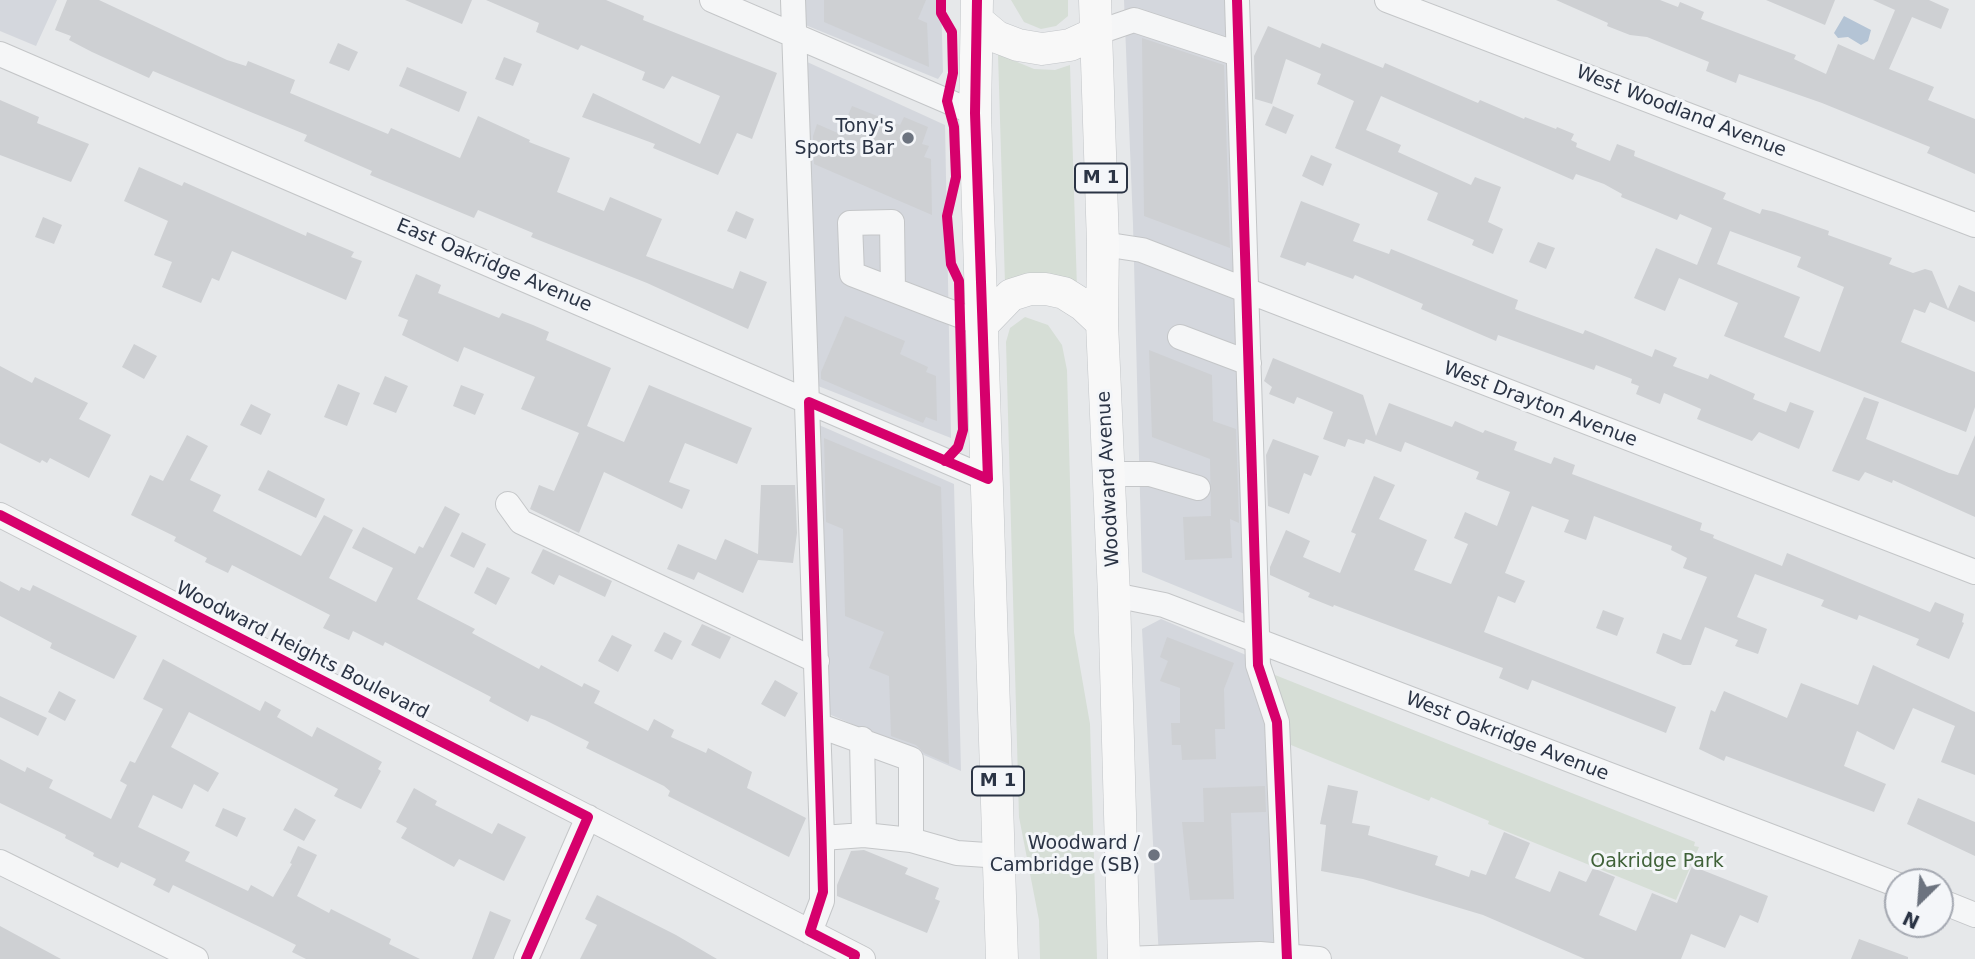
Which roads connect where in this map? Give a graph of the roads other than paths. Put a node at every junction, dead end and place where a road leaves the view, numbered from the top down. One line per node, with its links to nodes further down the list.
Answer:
1 (712, 0): 8 (street)
2 (793, 0): 8 (street)
3 (1095, 0): 7 (main road, Woodward Avenue / M 1)
4 (1237, 0): 10 (street)
5 (1387, 0): 12 (street, West Woodland Avenue)
6 (978, 10): 7 (main road); 11 (main road, M 1)
7 (1096, 33): 10 (street); 13 (main road, Woodward Avenue / M 1)
8 (794, 35): 11 (street); 20 (street)
9 (0, 54): 20 (street, East Oakridge Avenue)
10 (1238, 54): 15 (street)
11 (975, 113): 17 (main road, M 1)
12 (1975, 225)
13 (1103, 244): 15 (street, West Drayton Avenue); 16 (main road, Woodward Avenue / M 1)
14 (893, 290): 17 (street)
15 (1247, 291): 19 (street); 26 (street, West Drayton Avenue)
16 (1102, 323): 17 (main road); 21 (main road, Woodward Avenue / M 1)
17 (983, 324): 22 (main road, M 1)
18 (1180, 337): 19 (street)
19 (1249, 363): 28 (street)
20 (809, 402): 22 (street, East Oakridge Avenue); 29 (street)
21 (1108, 474): 23 (street); 27 (main road, Woodward Avenue / M 1)
22 (988, 480): 36 (main road, M 1)
23 (1199, 488)
24 (508, 504): 29 (street)
25 (0, 515): 32 (street, Woodward Heights Boulevard)
26 (1975, 572)
27 (1114, 594): 28 (street, West Oakridge Avenue); 48 (main road, Woodward Avenue / M 1)
28 (1257, 641): 38 (street, West Oakridge Avenue); 43 (street)
29 (817, 661): 30 (street)
30 (820, 726): 31 (street); 34 (street)
31 (862, 739): 33 (street); 35 (street)
32 (588, 817): 41 (street, Woodward Heights Boulevard); 46 (street)
33 (864, 835): 34 (street); 35 (street)
34 (822, 838): 41 (street)
35 (911, 840): 36 (street)
36 (1001, 856): 47 (main road, M 1)
37 (0, 862): 45 (street)
38 (1884, 880)
39 (1954, 907): 40 (street)
40 (1975, 915)
41 (810, 932): 44 (street, Woodward Heights Boulevard)
42 (1200, 957): 43 (street); 48 (street)
43 (1287, 957): 49 (street)
44 (858, 958)
45 (196, 959)
46 (526, 959)
47 (1002, 959)
48 (1124, 959)
49 (1319, 959)

